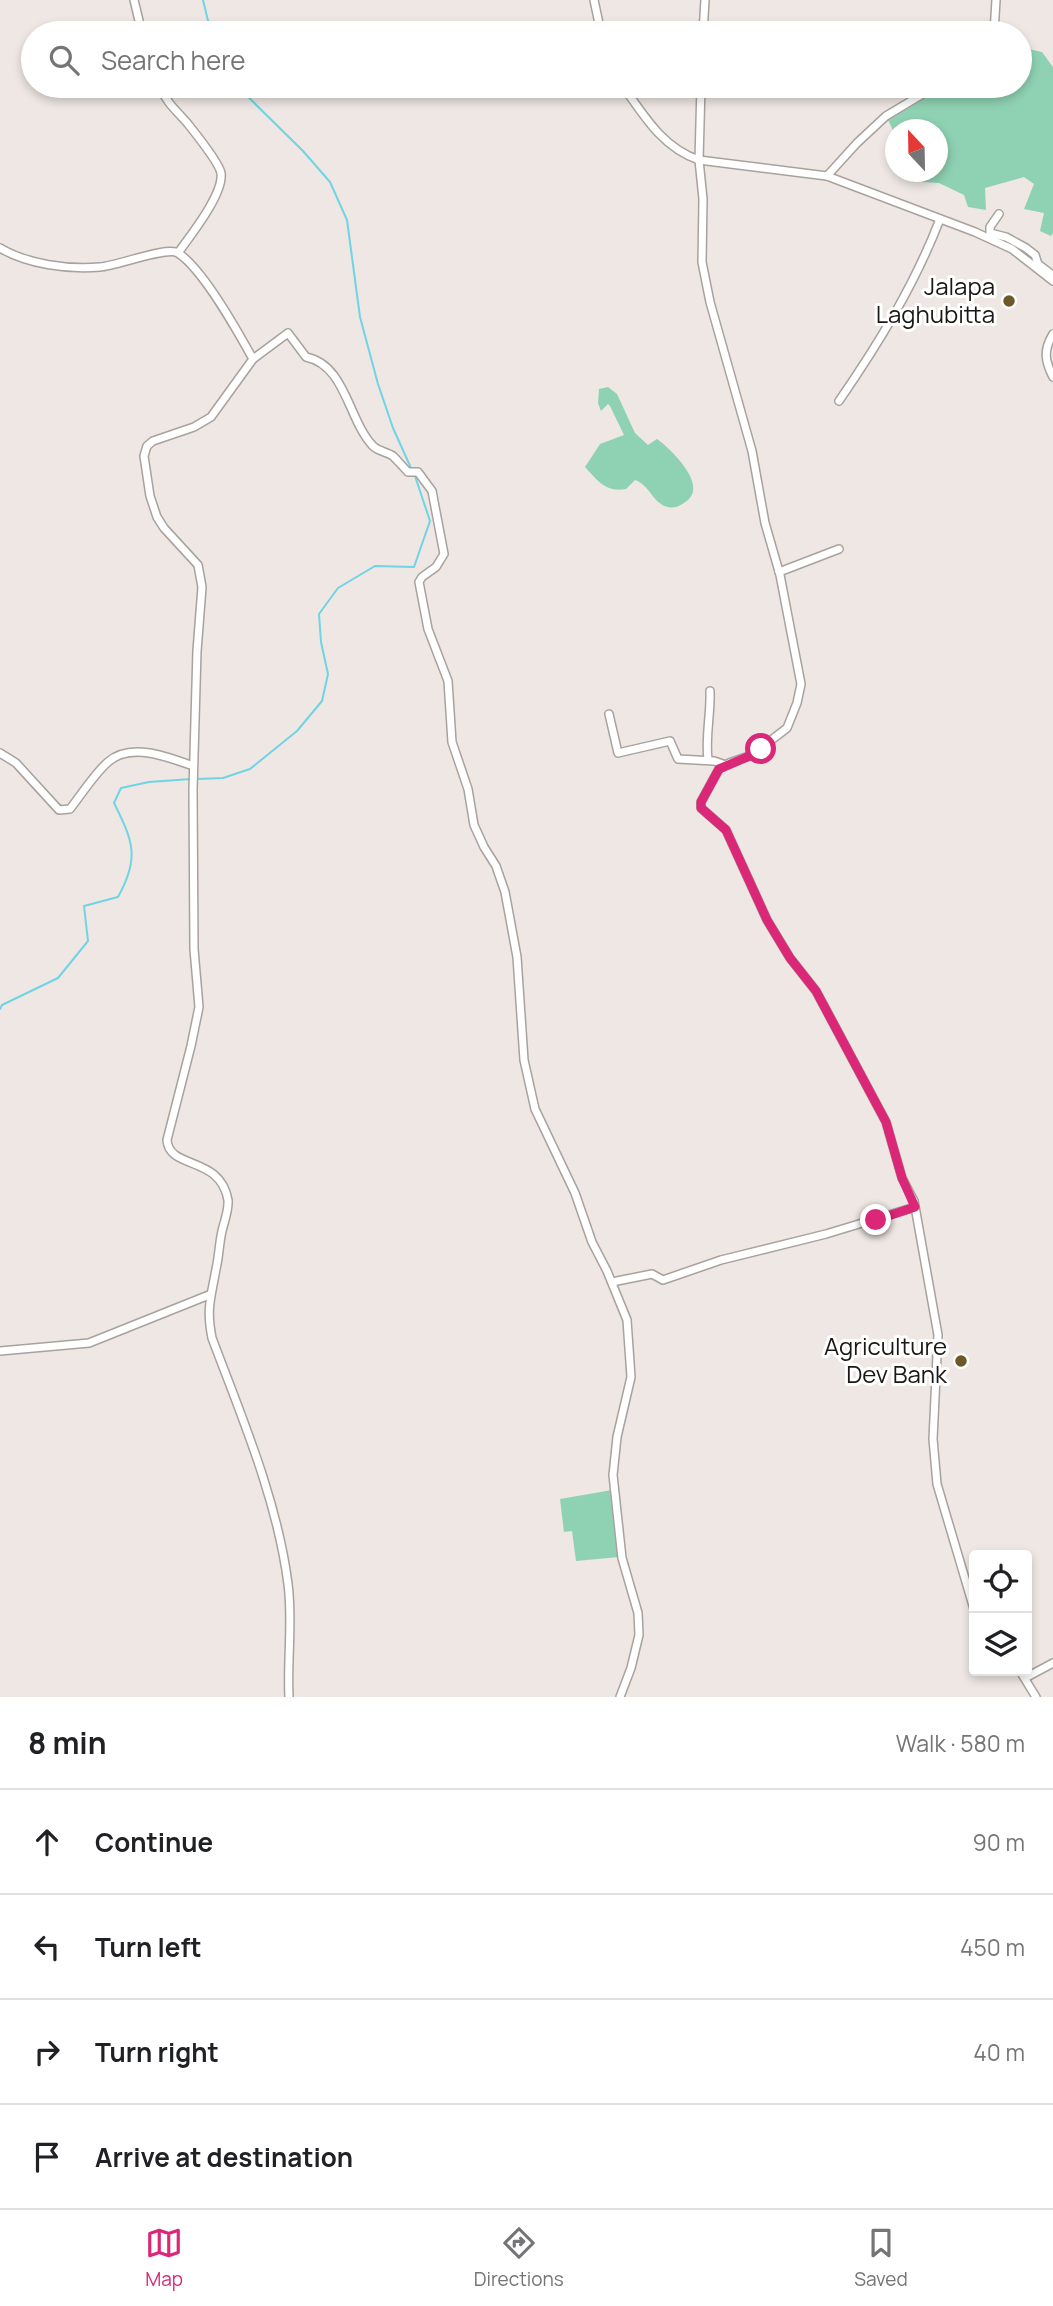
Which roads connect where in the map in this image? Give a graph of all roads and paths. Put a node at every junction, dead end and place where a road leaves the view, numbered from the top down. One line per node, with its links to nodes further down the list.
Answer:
1 (134, 0): 5 (street)
2 (594, 0): 6 (street)
3 (705, 0): 7 (street)
4 (996, 0): 8 (street)
5 (139, 21)
6 (598, 21)
7 (704, 21)
8 (995, 21)
9 (165, 98): 18 (street)
10 (631, 98): 13 (street)
11 (701, 98): 13 (street)
12 (916, 98): 14 (street)
13 (699, 160): 14 (street); 25 (street)
14 (827, 176): 16 (street)
15 (999, 214): 19 (street)
16 (940, 219): 19 (street); 23 (street)
17 (0, 248): 18 (street)
18 (178, 253): 21 (street)
19 (1053, 279)
20 (1053, 334): 22 (street)
21 (253, 359): 31 (street); 33 (street)
22 (1053, 377)
23 (839, 401)
24 (839, 549): 25 (street)
25 (779, 572): 30 (street)
26 (710, 691): 29 (street)
27 (609, 714): 29 (street)
28 (0, 752): 31 (street)
29 (708, 761): 30 (street)
30 (726, 765): 32 (street)
31 (193, 766): 34 (street)
32 (915, 1207): 33 (street); 36 (street)
33 (612, 1282): 40 (street)
34 (209, 1296): 35 (street); 39 (street)
35 (0, 1351)
36 (969, 1592)
37 (1053, 1663): 38 (street)
38 (1025, 1678): 41 (street)
39 (289, 1697)
40 (620, 1697)
41 (1036, 1697)

